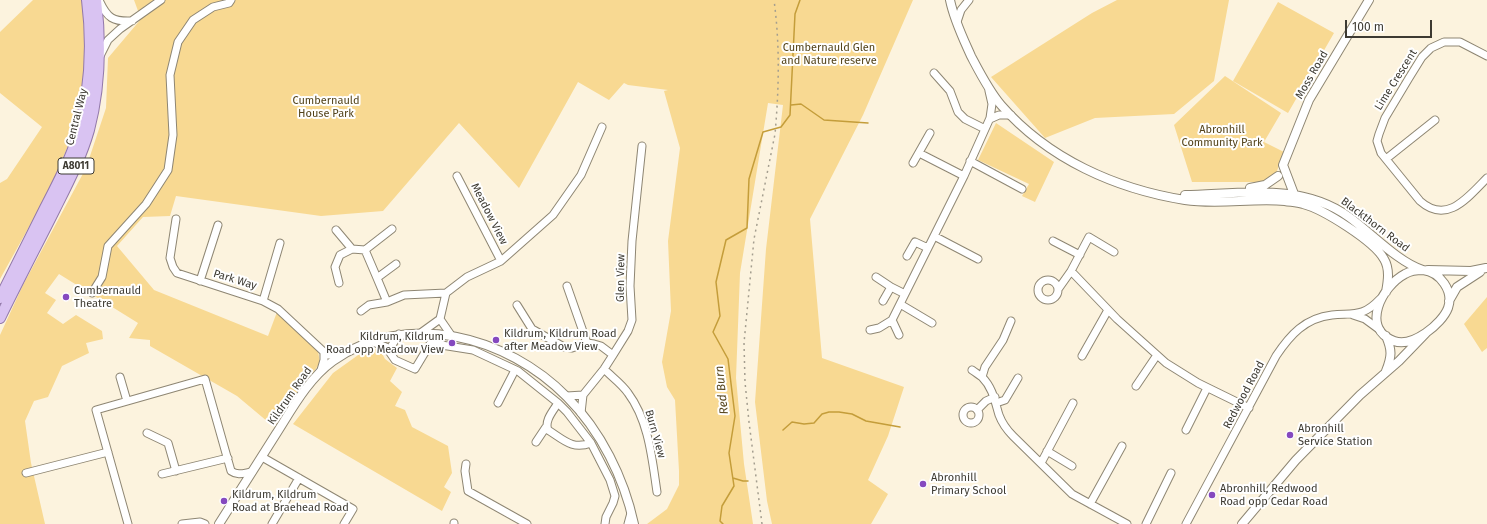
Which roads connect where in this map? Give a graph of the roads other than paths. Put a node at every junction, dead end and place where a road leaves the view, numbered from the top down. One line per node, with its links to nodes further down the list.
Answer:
1 (87, 0): 70 (main road, Central Way / A8011)
2 (96, 0): 12 (main road, Central Way / A8011)
3 (100, 0): 9 (street)
4 (160, 0): 9 (street)
5 (231, 0): 66 (street)
6 (950, 0): 10 (street, Blackthorn Road)
7 (969, 0): 10 (street)
8 (1368, 0): 26 (street, Moss Road)
9 (132, 21): 12 (street)
10 (957, 22): 14 (street, Blackthorn Road)
11 (1487, 56): 23 (street, Lime Crescent)
12 (100, 58): 80 (main road, Central Way / A8011)
13 (934, 73): 19 (street)
14 (988, 85): 15 (street, Blackthorn Road); 16 (street)
15 (1011, 115): 16 (street); 36 (street, Blackthorn Road)
16 (990, 119): 19 (street)
17 (1435, 120): 23 (street)
18 (602, 127): 54 (street, Meadow View)
19 (985, 129): 24 (street)
20 (930, 132): 22 (street)
21 (642, 146): 97 (street, Glen View)
22 (919, 153): 25 (street); 28 (street)
23 (1386, 159): 30 (street, Lime Crescent)
24 (970, 161): 28 (street); 32 (street)
25 (913, 163)
26 (1283, 165): 29 (street, Moss Road); 31 (street)
27 (457, 176): 54 (street, Meadow View)
28 (964, 176): 44 (street)
29 (1278, 176): 33 (street); 34 (street, Moss Road)
30 (1487, 178)
31 (1290, 182): 35 (street); 37 (street)
32 (1022, 189)
33 (1227, 192): 34 (street, Blackthorn Road); 36 (street, Blackthorn Road)
34 (1264, 192): 35 (street, Blackthorn Road); 38 (street, Moss Road)
35 (1294, 194): 37 (street, Blackthorn Road); 39 (street)
36 (1170, 196): 38 (street, Blackthorn Road)
37 (1316, 199): 57 (street, Blackthorn Road)
38 (1252, 200): 39 (street, Blackthorn Road)
39 (1302, 203): 69 (street, Blackthorn Road)
40 (176, 219): 61 (street, Park Way)
41 (218, 225): 61 (street, Park Way)
42 (392, 229): 49 (street)
43 (336, 230): 48 (street)
44 (934, 236): 47 (street); 53 (street)
45 (1053, 241): 51 (street)
46 (280, 243): 71 (street, Park Way)
47 (928, 248): 52 (street); 68 (street)
48 (352, 249): 49 (street); 62 (street)
49 (364, 250): 60 (street)
50 (1114, 252): 51 (street)
51 (1080, 255): 58 (street)
52 (907, 256)
53 (978, 259)
54 (501, 261): 67 (street, Meadow View)
55 (396, 264): 60 (street)
56 (1486, 268): 57 (street); 74 (street)
57 (1423, 270): 69 (street); 74 (street)
58 (1071, 272): 65 (street); 77 (street)
59 (876, 277): 64 (street)
60 (377, 278): 73 (street)
61 (200, 281): 71 (street, Park Way)
62 (339, 283)
63 (567, 286): 93 (street)
64 (891, 287): 68 (street); 72 (street)
65 (1059, 288)
66 (92, 293)
67 (446, 293): 73 (street); 81 (street)
68 (905, 294): 75 (street)
69 (1384, 295): 79 (street, Redwood Road); 87 (street)
70 (0, 298)
71 (263, 301): 95 (street, Park Way)
72 (883, 301)
73 (387, 302): 78 (street)
74 (1449, 302): 88 (street)
75 (900, 304): 82 (street); 84 (street)
76 (517, 305): 93 (street)
77 (1108, 310): 98 (street); 99 (street)
78 (361, 311)
79 (1351, 314): 87 (street, Redwood Road); 117 (street, Redwood Road)
80 (0, 318)
81 (440, 319): 86 (street); 90 (street)
82 (892, 320): 85 (street); 91 (street)
83 (1011, 321): 106 (street)
84 (932, 323)
85 (870, 330)
86 (422, 332): 89 (street, Kildrum Road); 90 (street, Kildrum Road)
87 (1383, 333): 88 (street); 104 (street)
88 (1426, 333): 104 (street)
89 (400, 334): 92 (street, Kildrum Road); 94 (street)
90 (451, 335): 111 (street, Kildrum Road)
91 (899, 335)
92 (370, 341): 94 (street); 96 (street, Kildrum Road)
93 (587, 343): 97 (street)
94 (389, 350): 102 (street)
95 (324, 352): 96 (street); 101 (street)
96 (342, 355): 101 (street, Kildrum Road)
97 (613, 355): 100 (street, Glen View)
98 (1157, 355): 108 (street); 109 (street)
99 (1082, 356)
100 (604, 369): 110 (street, Glen View); 139 (street, Burn View)
101 (321, 370): 128 (street, Kildrum Road)
102 (514, 370): 114 (street); 115 (street)
103 (972, 370): 106 (street)
104 (1386, 371): 155 (street)
105 (120, 377): 113 (street)
106 (982, 377): 112 (street)
107 (1018, 378): 112 (street)
108 (1136, 386)
109 (1207, 388): 117 (street); 121 (street)
110 (583, 395): 111 (street); 119 (street)
111 (567, 396): 119 (street, Kildrum Road)
112 (996, 400): 118 (street); 130 (street)
113 (127, 401): 127 (street); 129 (street)
114 (498, 403)
115 (558, 403): 120 (street); 124 (street)
116 (1073, 403): 126 (street)
117 (1249, 408): 154 (street, Redwood Road)
118 (977, 410)
119 (581, 413): 141 (street, Kildrum Road)
120 (546, 427): 123 (street); 124 (street)
121 (1186, 430)
122 (147, 433): 133 (street)
123 (536, 442)
124 (591, 443): 149 (street)
125 (1122, 446): 140 (street)
126 (1047, 451): 130 (street); 132 (street)
127 (108, 452): 136 (street); 142 (street)
128 (262, 457): 134 (street, Kildrum Road); 138 (street)
129 (228, 458): 133 (street); 134 (street)
130 (1041, 463): 140 (street)
131 (466, 464): 148 (street)
132 (1072, 466)
133 (176, 471): 137 (street)
134 (252, 472): 145 (street, Kildrum Road)
135 (1171, 473): 153 (street)
136 (26, 474)
137 (162, 474)
138 (299, 478): 146 (street); 147 (street)
139 (657, 492)
140 (1090, 504): 152 (street)
141 (631, 513): 150 (street); 151 (street, Kildrum Road)
142 (128, 524)
143 (182, 524): 144 (street)
144 (205, 524)
145 (219, 524)
146 (272, 524)
147 (344, 524)
148 (528, 524)
149 (605, 524)
150 (628, 524)
151 (634, 524)
152 (1127, 524)
153 (1146, 524)
154 (1186, 524)
155 (1242, 524)

